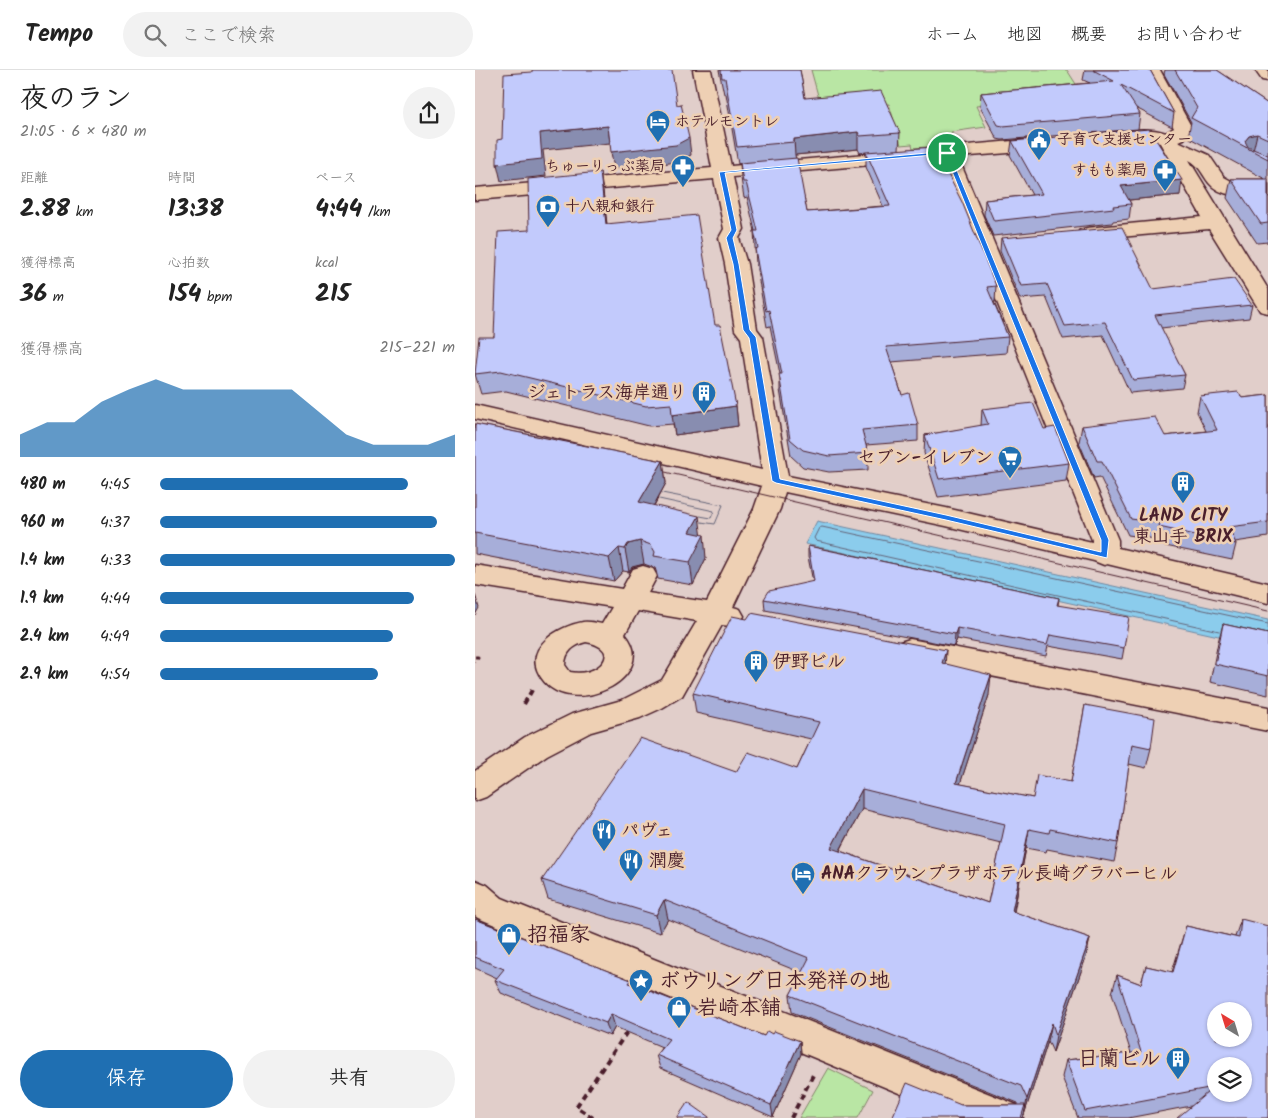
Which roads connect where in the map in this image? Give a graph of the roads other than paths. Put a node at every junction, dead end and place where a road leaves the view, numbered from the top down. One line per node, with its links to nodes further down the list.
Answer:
1 (702, 70): 9 (street)
2 (1264, 70): 4 (street)
3 (1153, 73): 7 (street)
4 (1268, 76)
5 (1097, 139): 7 (street)
6 (1068, 142): 8 (street)
7 (1170, 142): 10 (street); 12 (street)
8 (947, 153): 9 (street); 17 (street)
9 (722, 172): 11 (street); 16 (street)
10 (1268, 190)
11 (475, 194)
12 (1215, 222): 13 (street); 14 (street)
13 (1065, 236)
14 (1268, 306)
15 (475, 412): 16 (street)
16 (776, 481): 17 (street); 21 (street)
17 (1104, 556): 20 (street)
18 (475, 575): 21 (street)
19 (643, 576): 23 (street)
20 (1268, 593)
21 (714, 613): 22 (street); 26 (street)
22 (753, 620)
23 (609, 636)
24 (889, 646): 25 (street)
25 (1268, 719)
26 (475, 788)
27 (475, 895): 28 (street)
28 (1004, 1118)

